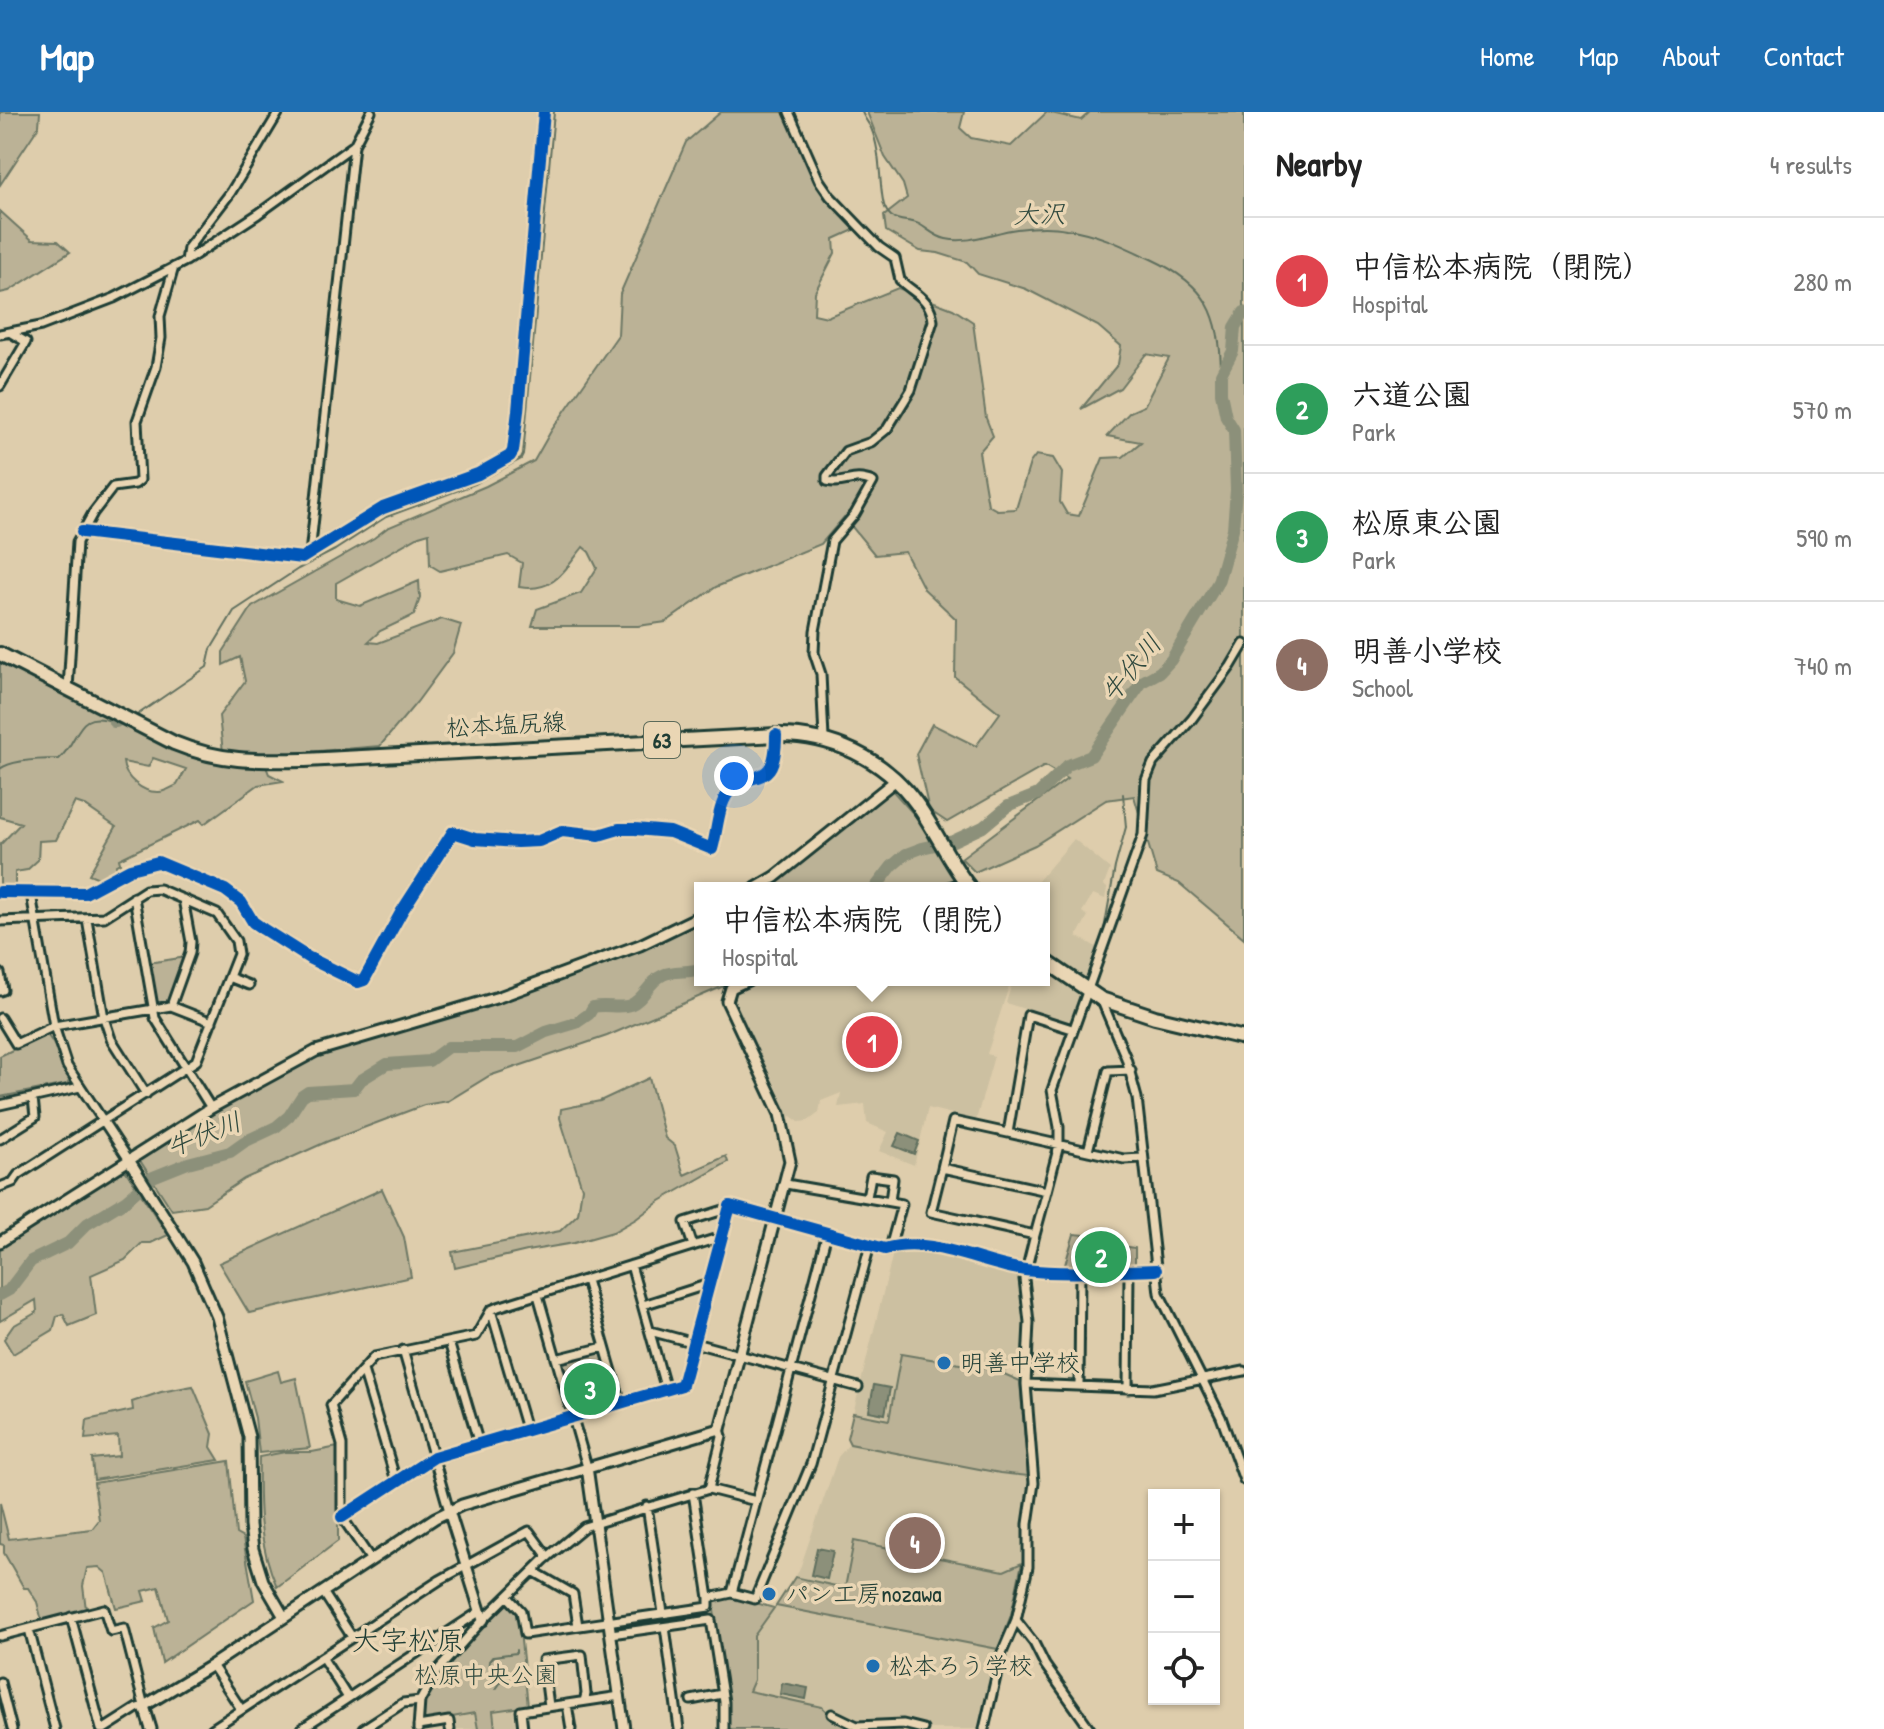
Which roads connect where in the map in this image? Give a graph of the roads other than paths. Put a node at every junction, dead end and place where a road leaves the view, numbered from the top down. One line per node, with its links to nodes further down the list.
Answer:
1 (279, 112): 6 (street)
2 (371, 112): 5 (street)
3 (544, 112): 12 (street)
4 (789, 112): 19 (street)
5 (354, 145): 6 (street); 12 (street)
6 (186, 261): 7 (street)
7 (174, 267): 8 (street); 11 (street)
8 (11, 333): 9 (street); 10 (street)
9 (0, 334)
10 (0, 386)
11 (82, 532): 12 (street); 17 (street)
12 (310, 554)
13 (1244, 644): 16 (street)
14 (0, 654): 17 (main road, 松本塩尻線 / 63)
15 (1244, 657): 16 (street)
16 (1231, 666): 36 (street)
17 (68, 689): 18 (main road, 松本塩尻線 / 63)
18 (776, 735): 19 (main road, 松本塩尻線 / 63); 24 (street)
19 (824, 739): 20 (main road, 松本塩尻線 / 63)
20 (898, 782): 21 (street); 22 (main road, 松本塩尻線 / 63)
21 (766, 882)
22 (966, 882)
23 (0, 892): 24 (street)
24 (31, 894): 29 (street)
25 (134, 897): 26 (street); 27 (street); 40 (street)
26 (183, 899): 33 (street); 39 (street)
27 (87, 919): 29 (street); 42 (street)
28 (694, 919): 53 (street)
29 (35, 920): 30 (street); 44 (street)
30 (0, 921)
31 (1050, 964): 36 (main road)
32 (0, 973): 37 (street)
33 (229, 977): 34 (street); 43 (street)
34 (249, 985)
35 (735, 986): 62 (street)
36 (1086, 989): 38 (main road); 45 (street)
37 (0, 991)
38 (1101, 999): 46 (main road); 48 (street)
39 (171, 1006): 40 (street); 43 (street)
40 (153, 1009): 42 (street); 47 (street)
41 (0, 1018): 44 (street)
42 (104, 1018): 44 (street); 50 (street)
43 (212, 1022): 47 (street)
44 (54, 1026): 49 (street)
45 (1072, 1029): 55 (street); 57 (street)
46 (1244, 1038)
47 (188, 1069): 50 (street); 53 (street)
48 (1131, 1070): 58 (street); 59 (street)
49 (80, 1087): 51 (street); 54 (street)
50 (146, 1094): 54 (street)
51 (33, 1098): 52 (street); 56 (street)
52 (0, 1105)
53 (211, 1108): 60 (street)
54 (104, 1121): 60 (street); 63 (street)
55 (1008, 1133): 57 (street); 61 (street)
56 (0, 1139)
57 (1059, 1145): 58 (street); 64 (street)
58 (1088, 1151): 59 (street)
59 (1142, 1158): 78 (street)
60 (130, 1161): 72 (street); 130 (street)
61 (942, 1168): 64 (street); 70 (street)
62 (786, 1184): 65 (street); 68 (street)
63 (0, 1187)
64 (1047, 1191): 70 (street)
65 (867, 1197): 66 (street); 66 (street)
66 (890, 1201): 75 (street)
67 (730, 1208): 68 (street); 71 (street); 74 (street)
68 (776, 1219): 69 (street); 91 (street)
69 (827, 1233): 73 (street); 93 (street)
70 (1035, 1235): 77 (street)
71 (721, 1237): 74 (street); 82 (street)
72 (0, 1242)
73 (870, 1245): 75 (street); 97 (street)
74 (693, 1246): 76 (street)
75 (890, 1248): 77 (street)
76 (631, 1265): 81 (street); 84 (street)
77 (1025, 1270): 79 (street); 98 (street)
78 (1156, 1270): 80 (street); 96 (street)
79 (1080, 1271): 80 (street); 99 (street)
80 (1129, 1271): 101 (street)
81 (586, 1280): 83 (street); 89 (street)
82 (709, 1284): 84 (street); 88 (street)
83 (538, 1295): 85 (street); 92 (street)
84 (643, 1305): 86 (street)
85 (491, 1310): 87 (street); 105 (street)
86 (650, 1331): 88 (street); 102 (street)
87 (449, 1342): 90 (street); 107 (street)
88 (693, 1343): 91 (street); 102 (street)
89 (604, 1347): 92 (street); 103 (street)
90 (403, 1350): 94 (street); 108 (street)
91 (740, 1356): 93 (street); 106 (street)
92 (556, 1359): 104 (street)
93 (790, 1368): 97 (street); 114 (street)
94 (363, 1370): 111 (street); 117 (street)
95 (1244, 1371): 96 (street)
96 (1202, 1379): 101 (street); 110 (street)
97 (833, 1380): 100 (street); 124 (street)
98 (1026, 1384): 99 (street); 131 (street)
99 (1079, 1385): 101 (street)
100 (858, 1387)
101 (1128, 1389)
102 (666, 1390): 103 (street)
103 (621, 1403): 104 (street)
104 (572, 1417): 105 (street); 109 (street)
105 (526, 1429): 107 (street)
106 (720, 1429): 109 (street); 112 (street)
107 (479, 1444): 108 (street)
108 (434, 1457): 111 (street); 116 (street)
109 (587, 1467): 116 (street); 118 (street)
110 (1244, 1480)
111 (396, 1481): 117 (street)
112 (709, 1489): 113 (street); 114 (street)
113 (693, 1493): 115 (street); 126 (street)
114 (756, 1501): 124 (street)
115 (647, 1506): 118 (street); 127 (street)
116 (449, 1511): 120 (street); 121 (street)
117 (342, 1517): 120 (street)
118 (595, 1522): 119 (street); 132 (street)
119 (548, 1557): 121 (street); 122 (street)
120 (371, 1560): 123 (street)
121 (465, 1565): 128 (street); 138 (street)
122 (533, 1571): 125 (street); 133 (street)
123 (323, 1592): 130 (street); 138 (street)
124 (732, 1593): 126 (street)
125 (508, 1597): 128 (street); 133 (street)
126 (709, 1598): 127 (street)
127 (663, 1613): 132 (street)
128 (481, 1616): 144 (street); 146 (street)
129 (71, 1617): 135 (street); 149 (street); 156 (street)
130 (284, 1617): 140 (street)
131 (1016, 1620): 168 (street); 169 (street)
132 (609, 1622): 133 (street); 136 (street)
133 (578, 1626)
134 (665, 1627): 136 (street); 142 (street); 165 (street)
135 (29, 1629): 137 (street); 155 (street)
136 (611, 1634): 143 (street)
137 (0, 1636)
138 (352, 1637): 139 (street)
139 (322, 1657): 144 (street); 151 (street)
140 (212, 1665): 149 (street); 151 (street)
141 (0, 1682): 154 (street)
142 (722, 1694): 145 (street); 166 (street)
143 (620, 1696): 147 (street); 164 (street)
144 (348, 1698): 159 (street)
145 (691, 1700)
146 (420, 1701): 153 (street); 160 (street)
147 (584, 1701): 148 (street); 150 (street)
148 (567, 1704): 150 (street); 163 (street)
149 (144, 1706): 156 (street); 157 (street)
150 (549, 1706): 162 (street)
151 (241, 1709): 158 (street)
152 (832, 1714): 167 (street)
153 (418, 1728): 161 (street)
154 (11, 1729)
155 (55, 1729)
156 (102, 1729)
157 (151, 1729)
158 (212, 1729)
159 (301, 1729)
160 (363, 1729)
161 (450, 1729)
162 (523, 1729)
163 (571, 1729)
164 (624, 1729)
165 (679, 1729)
166 (724, 1729)
167 (923, 1729)
168 (984, 1729)
169 (1090, 1729)

